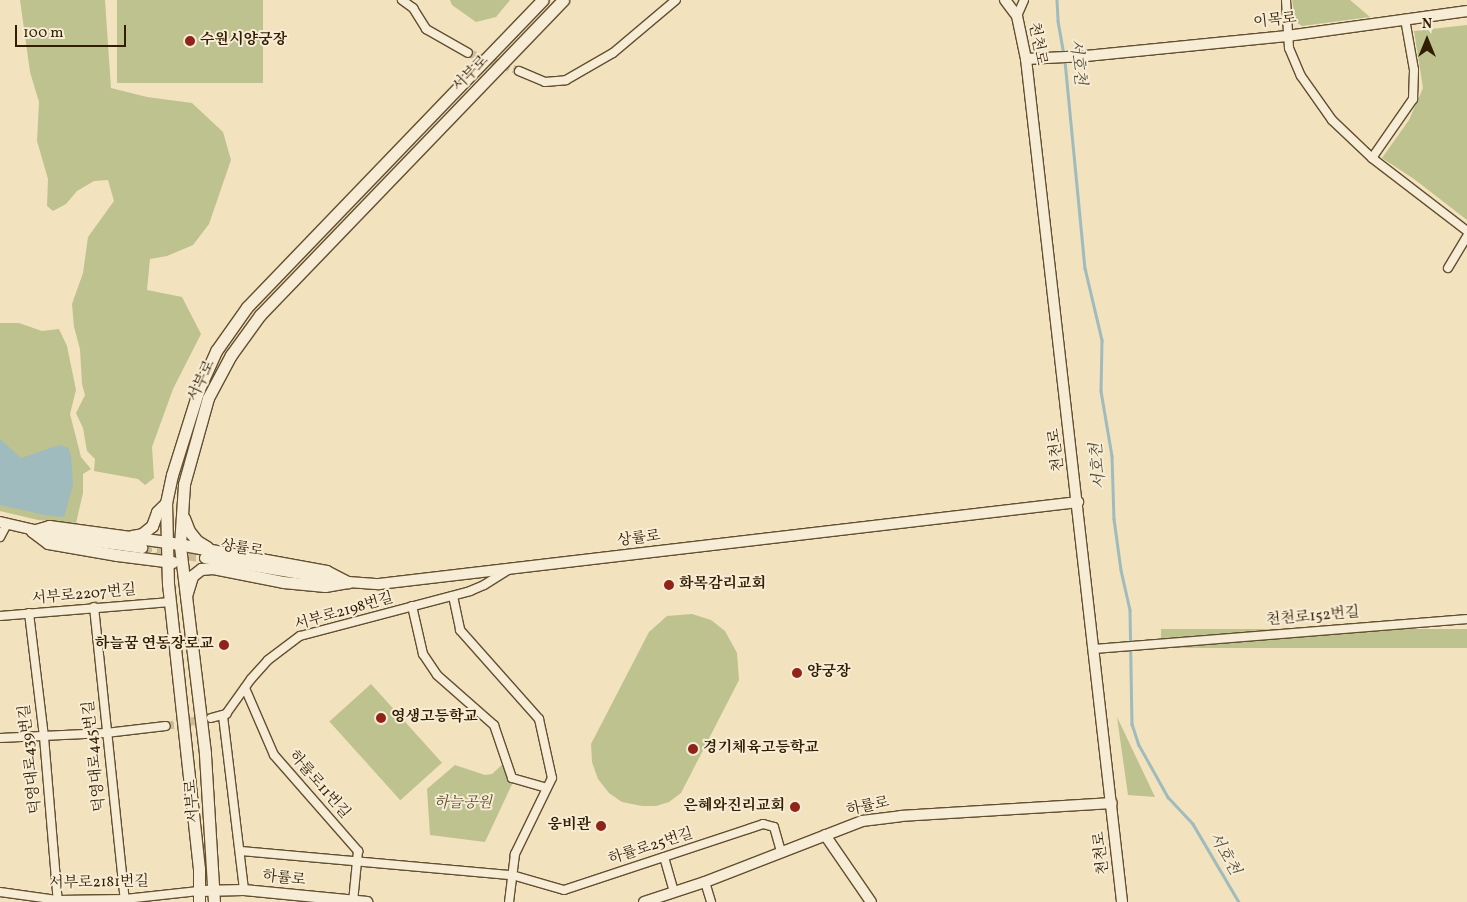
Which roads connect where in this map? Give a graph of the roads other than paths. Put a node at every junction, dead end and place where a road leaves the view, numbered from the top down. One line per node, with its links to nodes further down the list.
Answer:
1 (402, 0): 12 (street)
2 (542, 0): 20 (main road, 서부로)
3 (563, 0): 21 (main road, 서부로)
4 (676, 0): 14 (street)
5 (1005, 0): 9 (street, 천천로)
6 (1024, 0): 9 (street)
7 (1286, 0): 11 (street)
8 (1467, 11): 10 (street, 이목로)
9 (1017, 16): 13 (street, 천천로)
10 (1405, 19): 11 (street, 이목로); 15 (street)
11 (1287, 36): 13 (street, 이목로); 15 (street)
12 (468, 53)
13 (1026, 59): 19 (street, 천천로)
14 (520, 71)
15 (1372, 158): 16 (street)
16 (1467, 231)
17 (1467, 236): 18 (street)
18 (1448, 268)
19 (1078, 502): 32 (street, 상률로); 42 (street, 천천로)
20 (166, 503): 25 (main road); 26 (main road, 서부로)
21 (181, 512): 27 (main road, 서부로); 29 (main road)
22 (3, 523): 23 (street); 24 (street)
23 (32, 531): 25 (main road); 28 (street); 31 (main road)
24 (0, 537)
25 (128, 537): 26 (main road)
26 (167, 542): 27 (main road); 31 (main road, 서부로)
27 (180, 545): 29 (main road); 30 (main road, 서부로)
28 (142, 548)
29 (208, 554): 33 (main road)
30 (180, 561): 31 (main road); 35 (main road, 서부로)
31 (167, 562): 36 (main road, 서부로)
32 (510, 569): 33 (street, 상률로); 34 (street, 서부로2198번길)
33 (348, 582): 35 (main road)
34 (453, 596): 37 (street, 서부로2198번길); 50 (street)
35 (185, 600): 62 (main road, 서부로)
36 (170, 602): 38 (street, 서부로2207번길); 63 (main road, 서부로)
37 (412, 606): 43 (street, 서부로2198번길); 50 (street)
38 (94, 607): 39 (street, 서부로2207번길); 47 (street, 덕영대로445번길)
39 (29, 613): 40 (street, 서부로2207번길); 48 (street, 덕영대로439번길)
40 (0, 616)
41 (1467, 619): 42 (street, 천천로152번길)
42 (1094, 649): 51 (street, 천천로)
43 (245, 688): 44 (street, 서부로2198번길); 56 (street, 하률로11번길)
44 (223, 716): 45 (street); 53 (street)
45 (212, 718)
46 (166, 726): 47 (street)
47 (106, 733): 48 (street); 64 (street, 덕영대로445번길)
48 (44, 737): 49 (street); 65 (street, 덕영대로439번길)
49 (0, 738)
50 (547, 788): 57 (street)
51 (1112, 803): 52 (street, 하률로); 72 (street, 천천로)
52 (824, 835): 54 (street, 하률로); 71 (street)
53 (241, 851): 56 (street, 하률로25번길); 59 (street)
54 (781, 852): 55 (street, 하률로25번길); 58 (street, 하률로)
55 (664, 857): 57 (street, 하률로25번길); 61 (street)
56 (357, 862): 57 (street, 하률로25번길); 66 (street, 하률로11번길)
57 (512, 875): 68 (street)
58 (705, 882): 61 (street, 하률로); 70 (street)
59 (244, 890): 62 (street, 하률로); 66 (street, 하률로)
60 (0, 892): 65 (street, 서부로2181번길)
61 (674, 892): 69 (street, 하률로)
62 (214, 896): 63 (street, 하률로)
63 (199, 897): 64 (street, 서부로2181번길)
64 (125, 900): 65 (street, 서부로2181번길)
65 (58, 901)
66 (353, 901): 67 (street, 하률로)
67 (367, 902)
68 (509, 902)
69 (644, 902)
70 (711, 902)
71 (871, 902)
72 (1122, 902)

